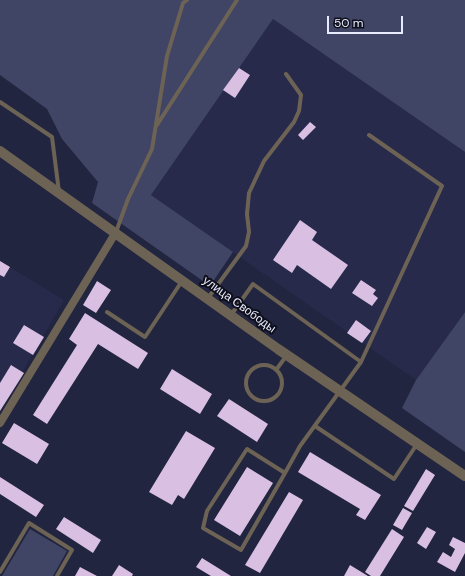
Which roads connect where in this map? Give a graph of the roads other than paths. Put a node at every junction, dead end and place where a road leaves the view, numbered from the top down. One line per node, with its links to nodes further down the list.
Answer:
1 (187, 0): 5 (lane)
2 (236, 0): 5 (lane)
3 (286, 74): 11 (lane)
4 (0, 102): 8 (lane)
5 (156, 127): 9 (lane)
6 (369, 135): 15 (lane)
7 (0, 150): 8 (street, улица Свободы)
8 (59, 192): 9 (street, улица Свободы)
9 (116, 232): 10 (street, улица Свободы); 18 (street)
10 (182, 280): 11 (street, улица Свободы); 12 (lane)
11 (208, 298): 13 (street, улица Свободы)
12 (107, 312)
13 (231, 315): 14 (street, улица Свободы); 15 (lane)
14 (287, 355): 16 (lane); 17 (street, улица Свободы)
15 (361, 362): 17 (lane)
16 (276, 370): 16 (lane)
17 (340, 391): 19 (lane); 20 (street, улица Свободы)
18 (0, 423)
19 (315, 426): 20 (lane); 21 (lane)
20 (417, 444): 22 (street, улица Свободы)
21 (285, 473): 21 (lane)
22 (465, 476)
23 (0, 572): 24 (lane)
24 (57, 576)

